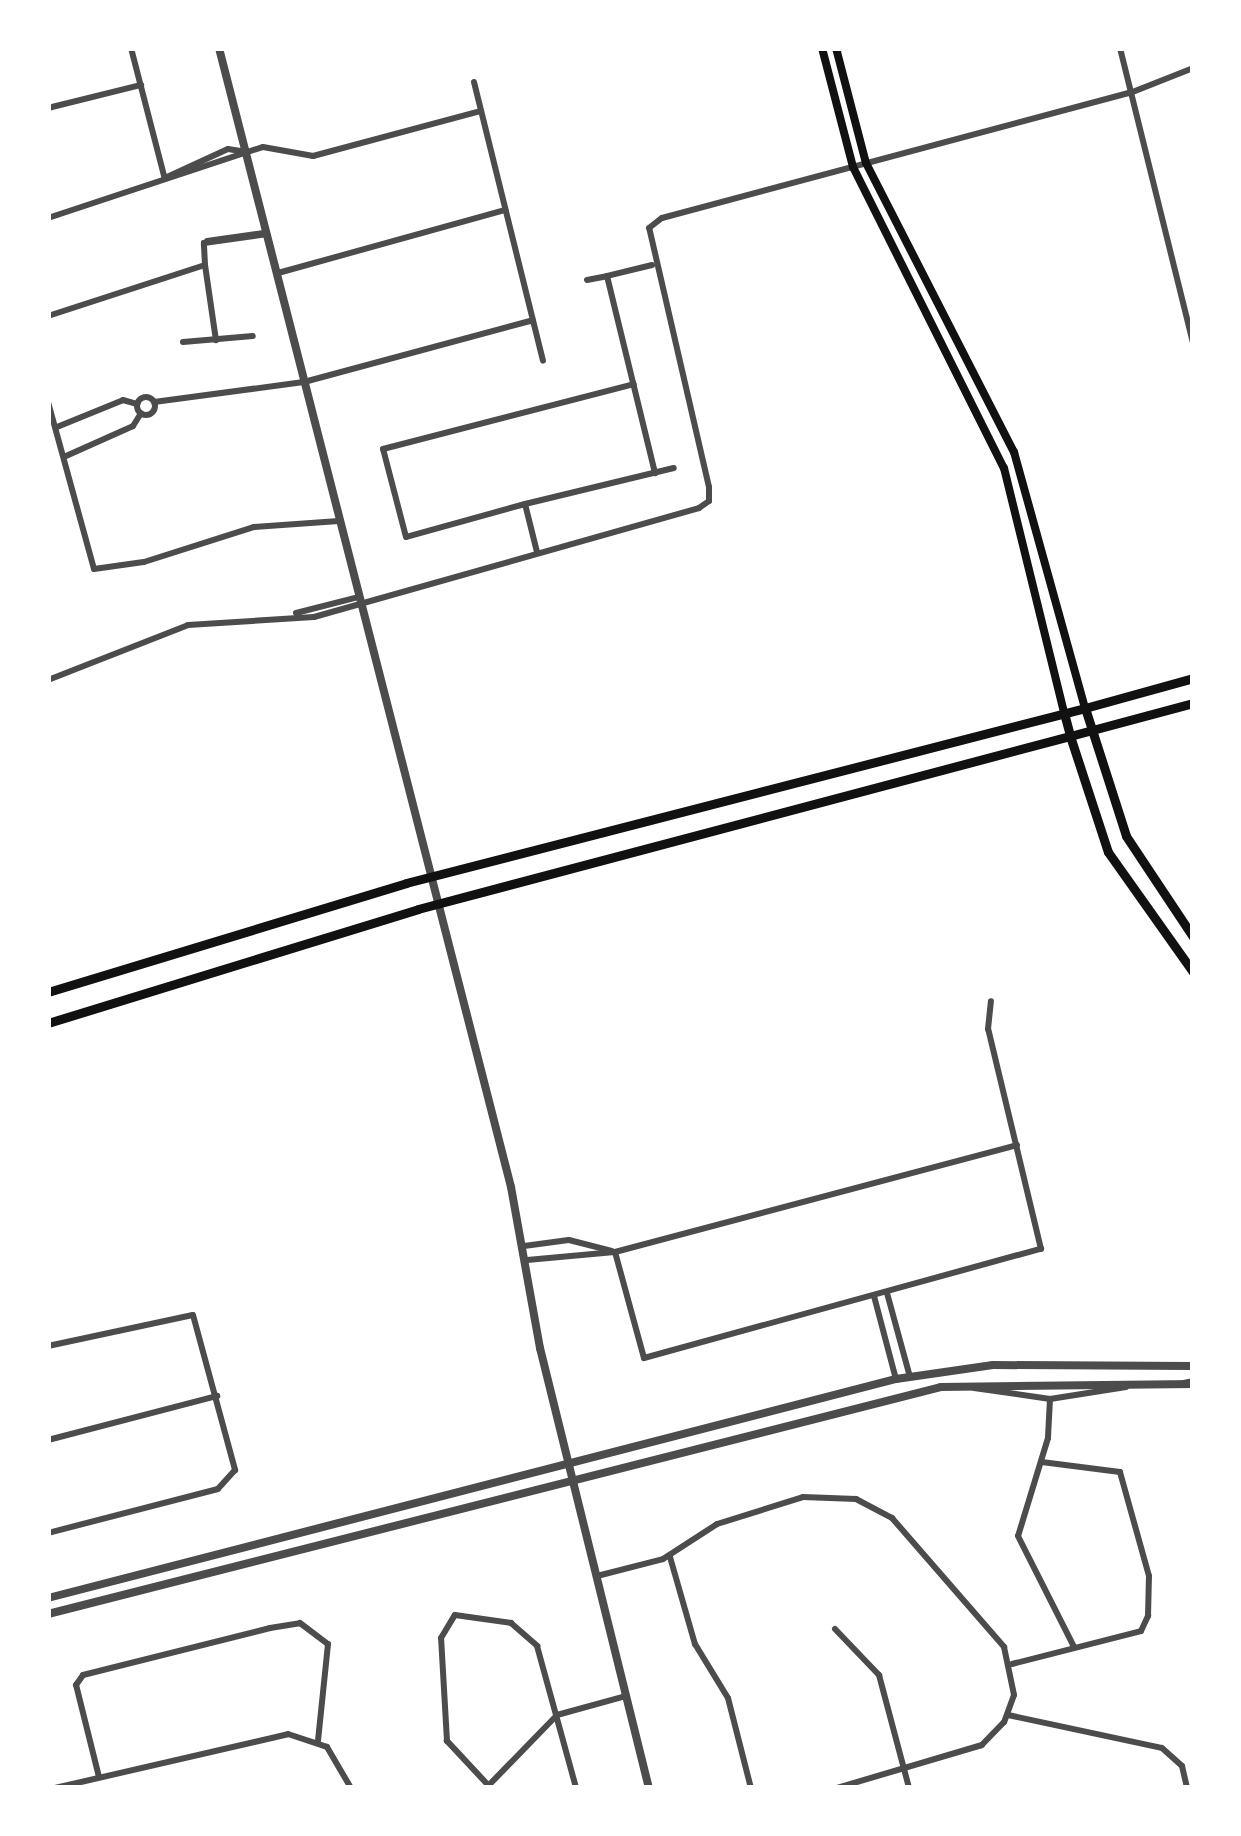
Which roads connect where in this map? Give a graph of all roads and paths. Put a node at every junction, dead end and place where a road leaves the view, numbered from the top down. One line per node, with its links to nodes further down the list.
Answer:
1 (131, 48): 8 (street)
2 (219, 48): 12 (street)
3 (822, 48): 14 (main road)
4 (836, 48): 13 (main road)
5 (1120, 48): 9 (street)
6 (1193, 68): 9 (street)
7 (474, 82): 11 (street)
8 (141, 85): 10 (street); 15 (street)
9 (1130, 93): 13 (street); 29 (street)
10 (48, 108)
11 (481, 111): 12 (street); 16 (street)
12 (247, 152): 15 (street); 15 (street); 18 (street)
13 (866, 163): 14 (street); 49 (main road)
14 (854, 167): 20 (street); 50 (main road)
15 (164, 179): 17 (street)
16 (506, 210): 21 (street); 25 (street)
17 (48, 218)
18 (267, 234): 19 (street); 21 (street)
19 (206, 265): 24 (street); 27 (street)
20 (652, 265): 22 (street); 43 (street)
21 (277, 274): 31 (street)
22 (608, 276): 23 (street); 32 (street)
23 (587, 280)
24 (48, 316)
25 (532, 320): 30 (street); 31 (street)
26 (253, 336): 27 (street)
27 (216, 340): 28 (street)
28 (183, 342)
29 (1193, 344)
30 (543, 361)
31 (304, 382): 34 (street); 42 (street)
32 (634, 384): 40 (street); 41 (street)
33 (48, 402): 37 (street)
34 (154, 402): 35 (street); 36 (street)
35 (137, 404): 36 (street); 37 (street)
36 (141, 413): 38 (street)
37 (56, 427): 38 (street)
38 (66, 456): 42 (street)
39 (674, 468): 40 (street)
40 (656, 473): 41 (street)
41 (525, 504): 43 (street)
42 (339, 521): 44 (street)
43 (537, 551): 44 (street)
44 (359, 599): 45 (street); 45 (street); 56 (street)
45 (296, 613): 46 (street)
46 (49, 678)
47 (1193, 678): 49 (main road)
48 (1193, 704): 51 (main road)
49 (1085, 708): 50 (main road); 51 (main road)
50 (1064, 713): 52 (main road); 53 (main road)
51 (1090, 730): 52 (main road); 58 (main road)
52 (1070, 736): 55 (main road); 59 (main road)
53 (672, 816): 54 (main road); 55 (main road)
54 (657, 820): 55 (main road); 56 (main road)
55 (670, 844): 57 (main road)
56 (431, 876): 57 (street); 60 (main road)
57 (439, 904): 62 (main road); 64 (street)
58 (1193, 937)
59 (1193, 972)
60 (48, 992)
61 (992, 1001): 63 (street)
62 (48, 1023)
63 (1016, 1145): 65 (street); 67 (street)
64 (524, 1246): 65 (street); 66 (street)
65 (615, 1252): 66 (street); 68 (street)
66 (526, 1260): 80 (street)
67 (887, 1292): 68 (street); 71 (street)
68 (874, 1296): 72 (street)
69 (48, 1346): 76 (street)
70 (1193, 1366): 71 (street)
71 (910, 1376): 72 (street)
72 (896, 1379): 80 (street)
73 (1193, 1381): 74 (street)
74 (1138, 1382): 75 (street); 77 (street)
75 (966, 1384): 77 (street); 81 (street)
76 (217, 1396): 78 (street); 82 (street)
77 (1050, 1399): 79 (street)
78 (48, 1440)
79 (1042, 1462): 88 (street); 88 (street)
80 (568, 1465): 81 (street); 85 (street)
81 (573, 1483): 84 (street); 86 (street)
82 (48, 1533)
83 (670, 1557): 84 (street); 89 (street); 101 (street)
84 (597, 1576): 90 (street)
85 (48, 1598)
86 (48, 1614)
87 (835, 1629): 94 (street)
88 (1074, 1647): 89 (street)
89 (1012, 1664): 92 (street)
90 (626, 1696): 91 (street); 100 (street)
91 (557, 1714): 96 (street); 96 (street); 99 (street)
92 (1008, 1714): 94 (street); 104 (street)
93 (318, 1740): 95 (street); 95 (street); 98 (street)
94 (904, 1770): 102 (street); 103 (street)
95 (99, 1777): 97 (street)
96 (488, 1787)
97 (55, 1788)
98 (351, 1788)
99 (576, 1788)
100 (649, 1788)
101 (752, 1788)
102 (836, 1788)
103 (909, 1788)
104 (1187, 1788)

